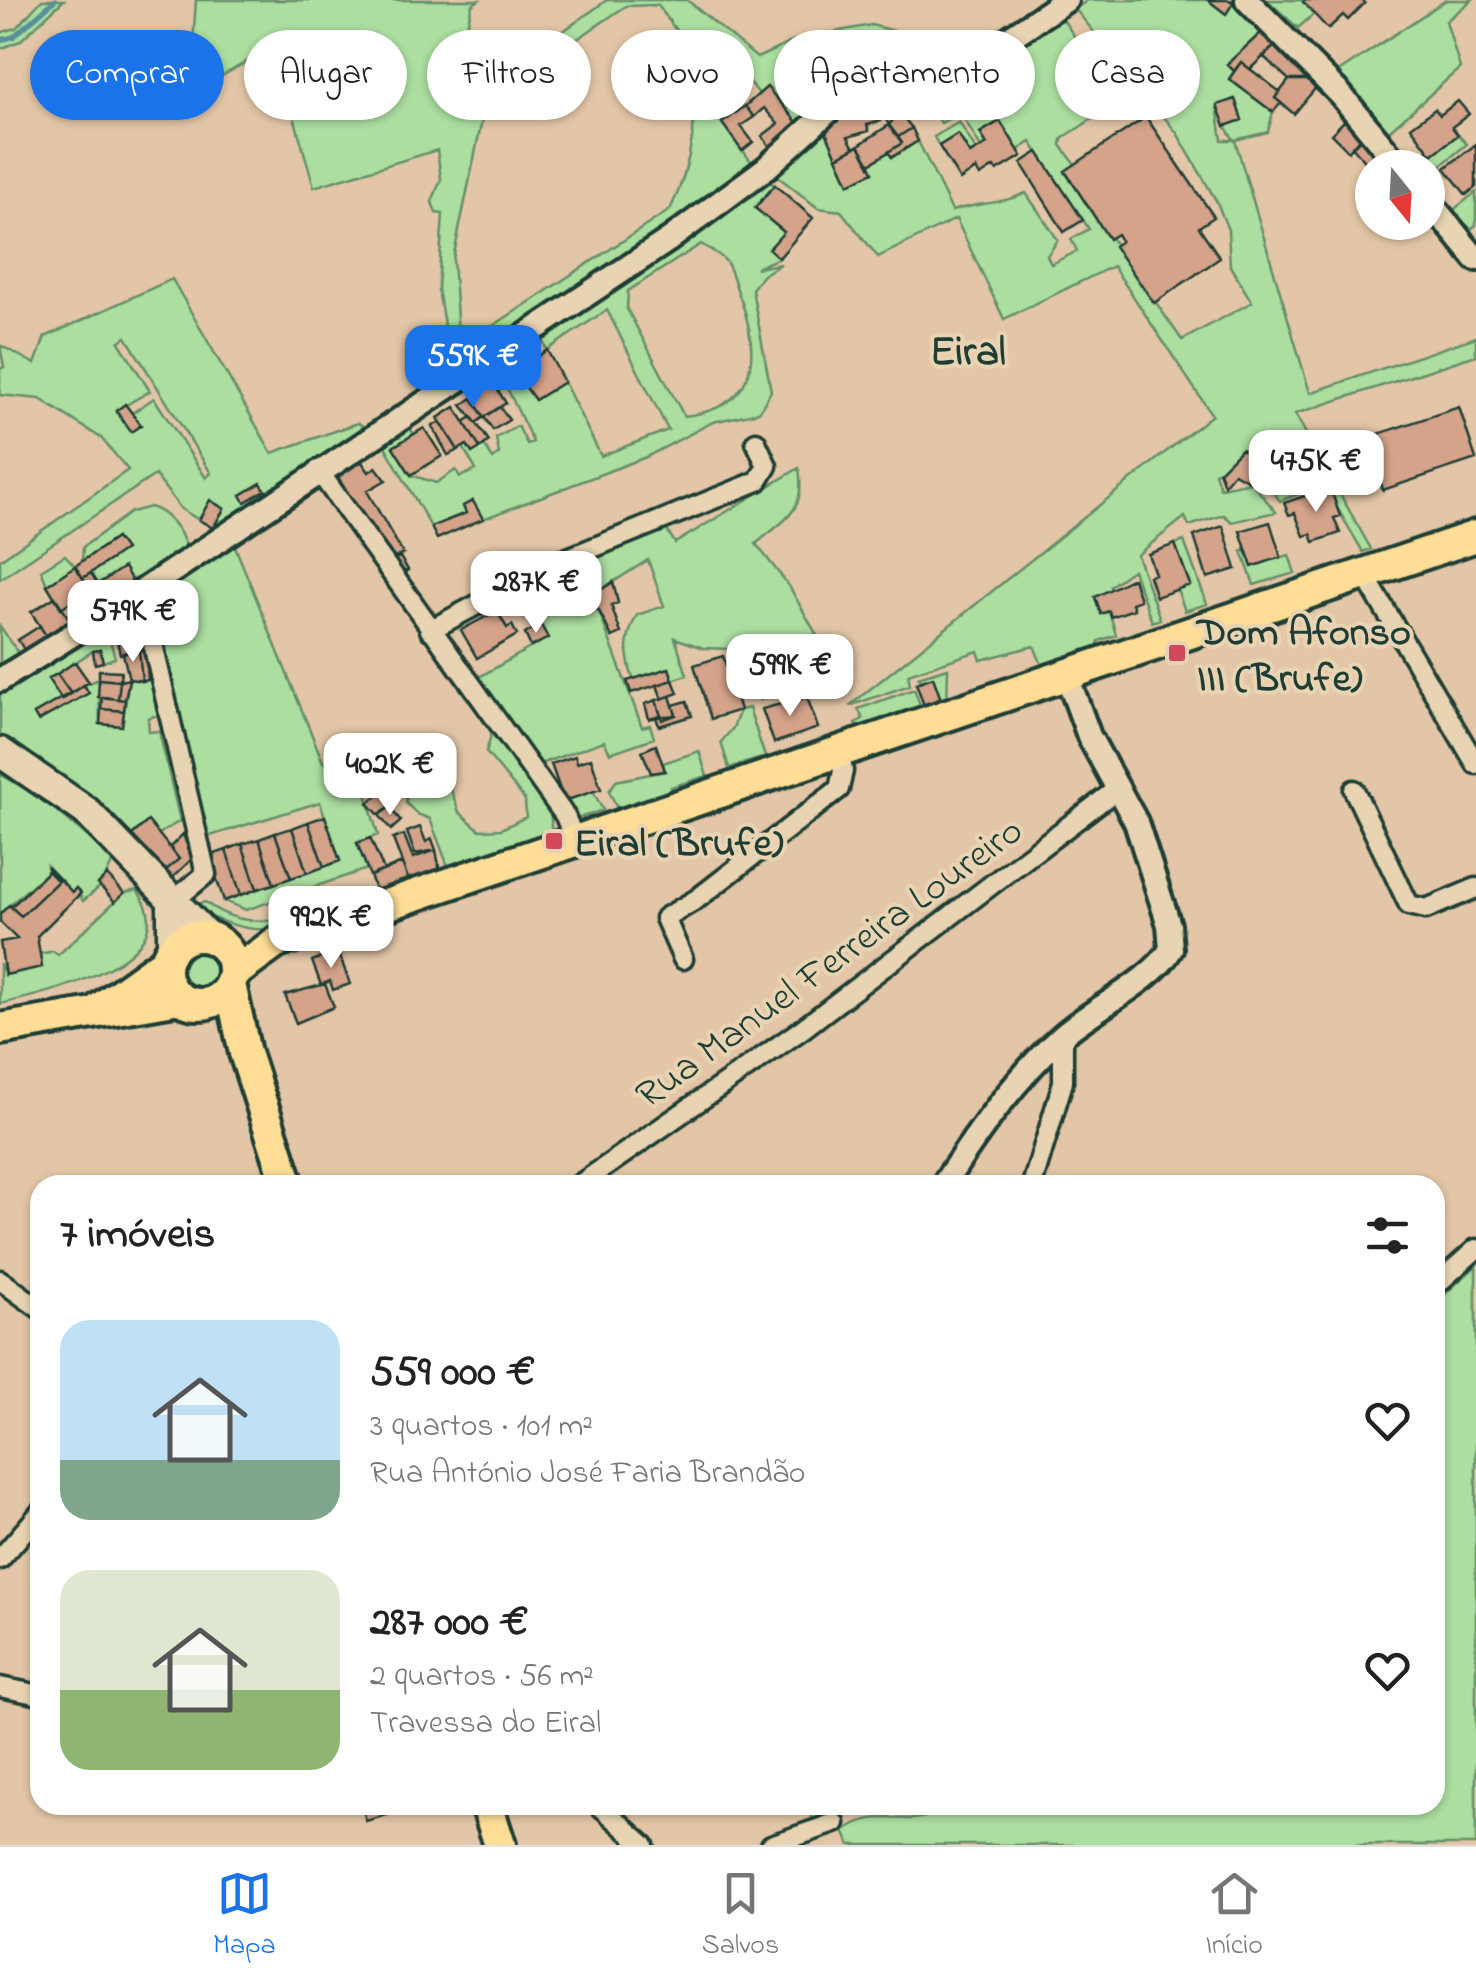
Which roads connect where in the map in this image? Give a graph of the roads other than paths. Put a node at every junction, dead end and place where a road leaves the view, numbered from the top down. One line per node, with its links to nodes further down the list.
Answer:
1 (1066, 0): 7 (street)
2 (1248, 0): 3 (street)
3 (1386, 150)
4 (1445, 221): 5 (street)
5 (1476, 258)
6 (756, 442): 11 (street)
7 (318, 470): 10 (street); 11 (street)
8 (1476, 536): 9 (main road)
9 (1364, 574): 12 (main road); 16 (street)
10 (140, 592): 13 (street); 21 (street)
11 (430, 630): 19 (street)
12 (1067, 676): 14 (main road); 17 (street)
13 (0, 680)
14 (840, 751): 19 (main road); 25 (street)
15 (0, 752): 21 (main road)
16 (1476, 764)
17 (1117, 790): 30 (street); 33 (street, Rua Manuel Ferreira Loureiro)
18 (1354, 790): 20 (street)
19 (576, 843): 23 (main road)
20 (1476, 888)
21 (172, 902): 22 (main road); 24 (main road)
22 (214, 940): 23 (main road); 24 (main road); 26 (main road)
23 (277, 942): 26 (main road)
24 (169, 955): 27 (main road); 28 (main road)
25 (683, 959)
26 (231, 979): 27 (main road); 31 (main road)
27 (186, 1001): 28 (main road); 31 (main road)
28 (98, 1010): 29 (main road)
29 (0, 1029)
30 (1062, 1035): 34 (street); 35 (street)
31 (245, 1053): 32 (main road)
32 (285, 1175)
33 (594, 1175)
34 (950, 1175)
35 (1035, 1175)
36 (1476, 1249): 37 (street)
37 (1445, 1277)
38 (0, 1280): 39 (street)
39 (30, 1302)
40 (30, 1524): 41 (street)
41 (0, 1559)
42 (0, 1687): 43 (street)
43 (30, 1693)
44 (490, 1815): 47 (main road)
45 (610, 1815): 48 (street)
46 (835, 1823): 49 (street)
47 (500, 1845)
48 (644, 1845)
49 (771, 1845)

